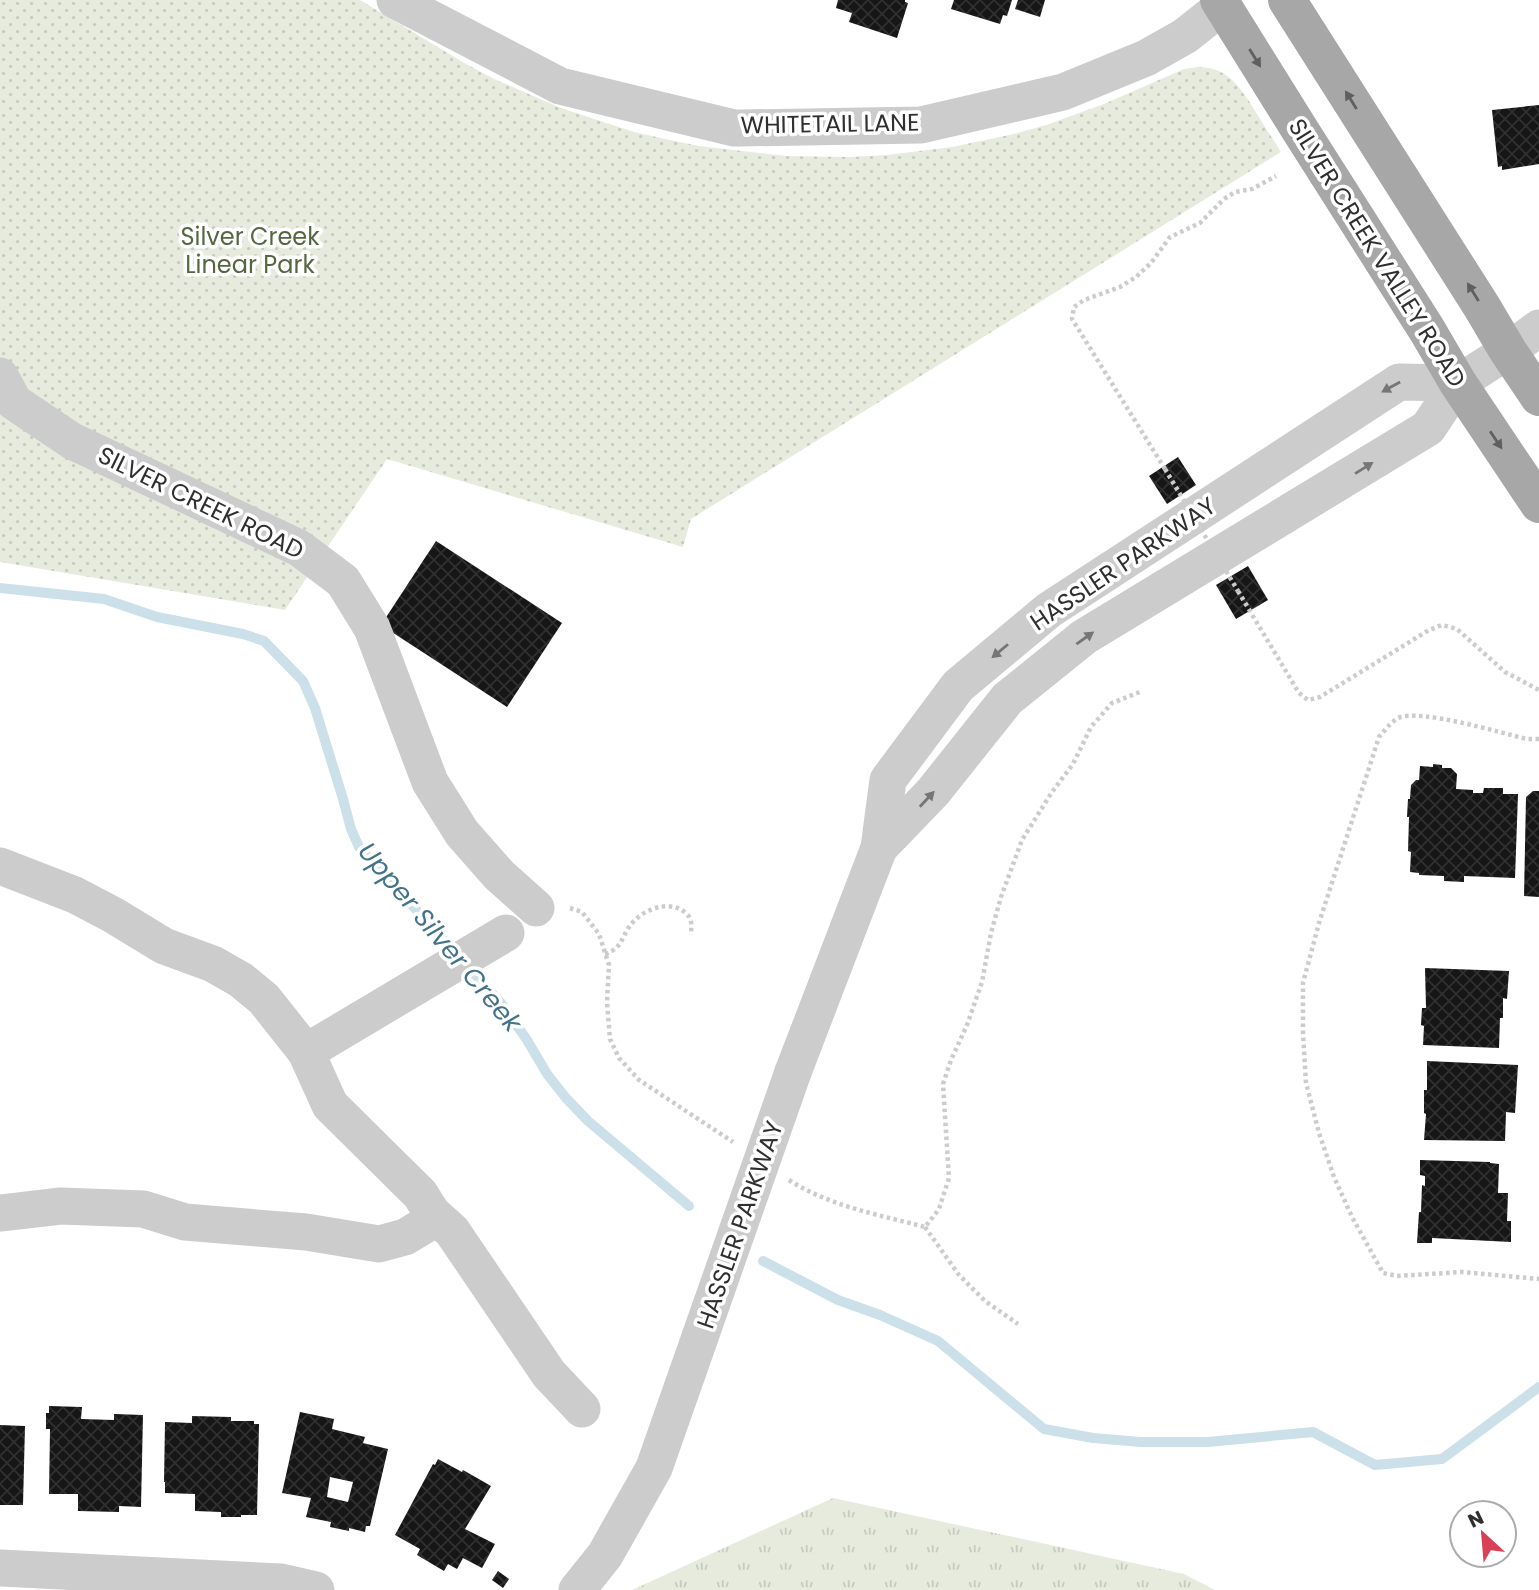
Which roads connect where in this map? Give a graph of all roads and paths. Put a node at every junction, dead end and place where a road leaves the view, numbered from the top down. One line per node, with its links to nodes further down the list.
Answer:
1 (395, 0): 3 (street, WHITETAIL LANE)
2 (1287, 0): 6 (main road, one-way to 2)
3 (1221, 3): 8 (main road, SILVER CREEK VALLEY ROAD, one-way to 8)
4 (1276, 176): 11 (path, bridge)
5 (1539, 328): 6 (street, HASSLER PARKWAY)
6 (1508, 351): 8 (street, HASSLER PARKWAY); 9 (main road)
7 (0, 376): 15 (street, SILVER CREEK ROAD)
8 (1458, 383): 10 (main road, SILVER CREEK VALLEY ROAD, one-way to 10); 13 (street, HASSLER PARKWAY, one-way to 8); 13 (street, HASSLER PARKWAY, one-way to 13)
9 (1539, 397)
10 (1539, 504)
11 (1539, 690)
12 (1539, 739): 23 (path)
13 (879, 848): 28 (street, HASSLER PARKWAY, bridge)
14 (0, 866): 19 (street)
15 (536, 908)
16 (506, 933): 19 (street)
17 (691, 935): 18 (path)
18 (606, 954)
19 (306, 1052): 21 (street)
20 (0, 1213): 21 (street)
21 (432, 1213): 25 (street)
22 (925, 1227): 24 (path)
23 (1539, 1279)
24 (1018, 1324)
25 (582, 1409)
26 (0, 1568): 27 (street)
27 (316, 1590)
28 (577, 1590)

